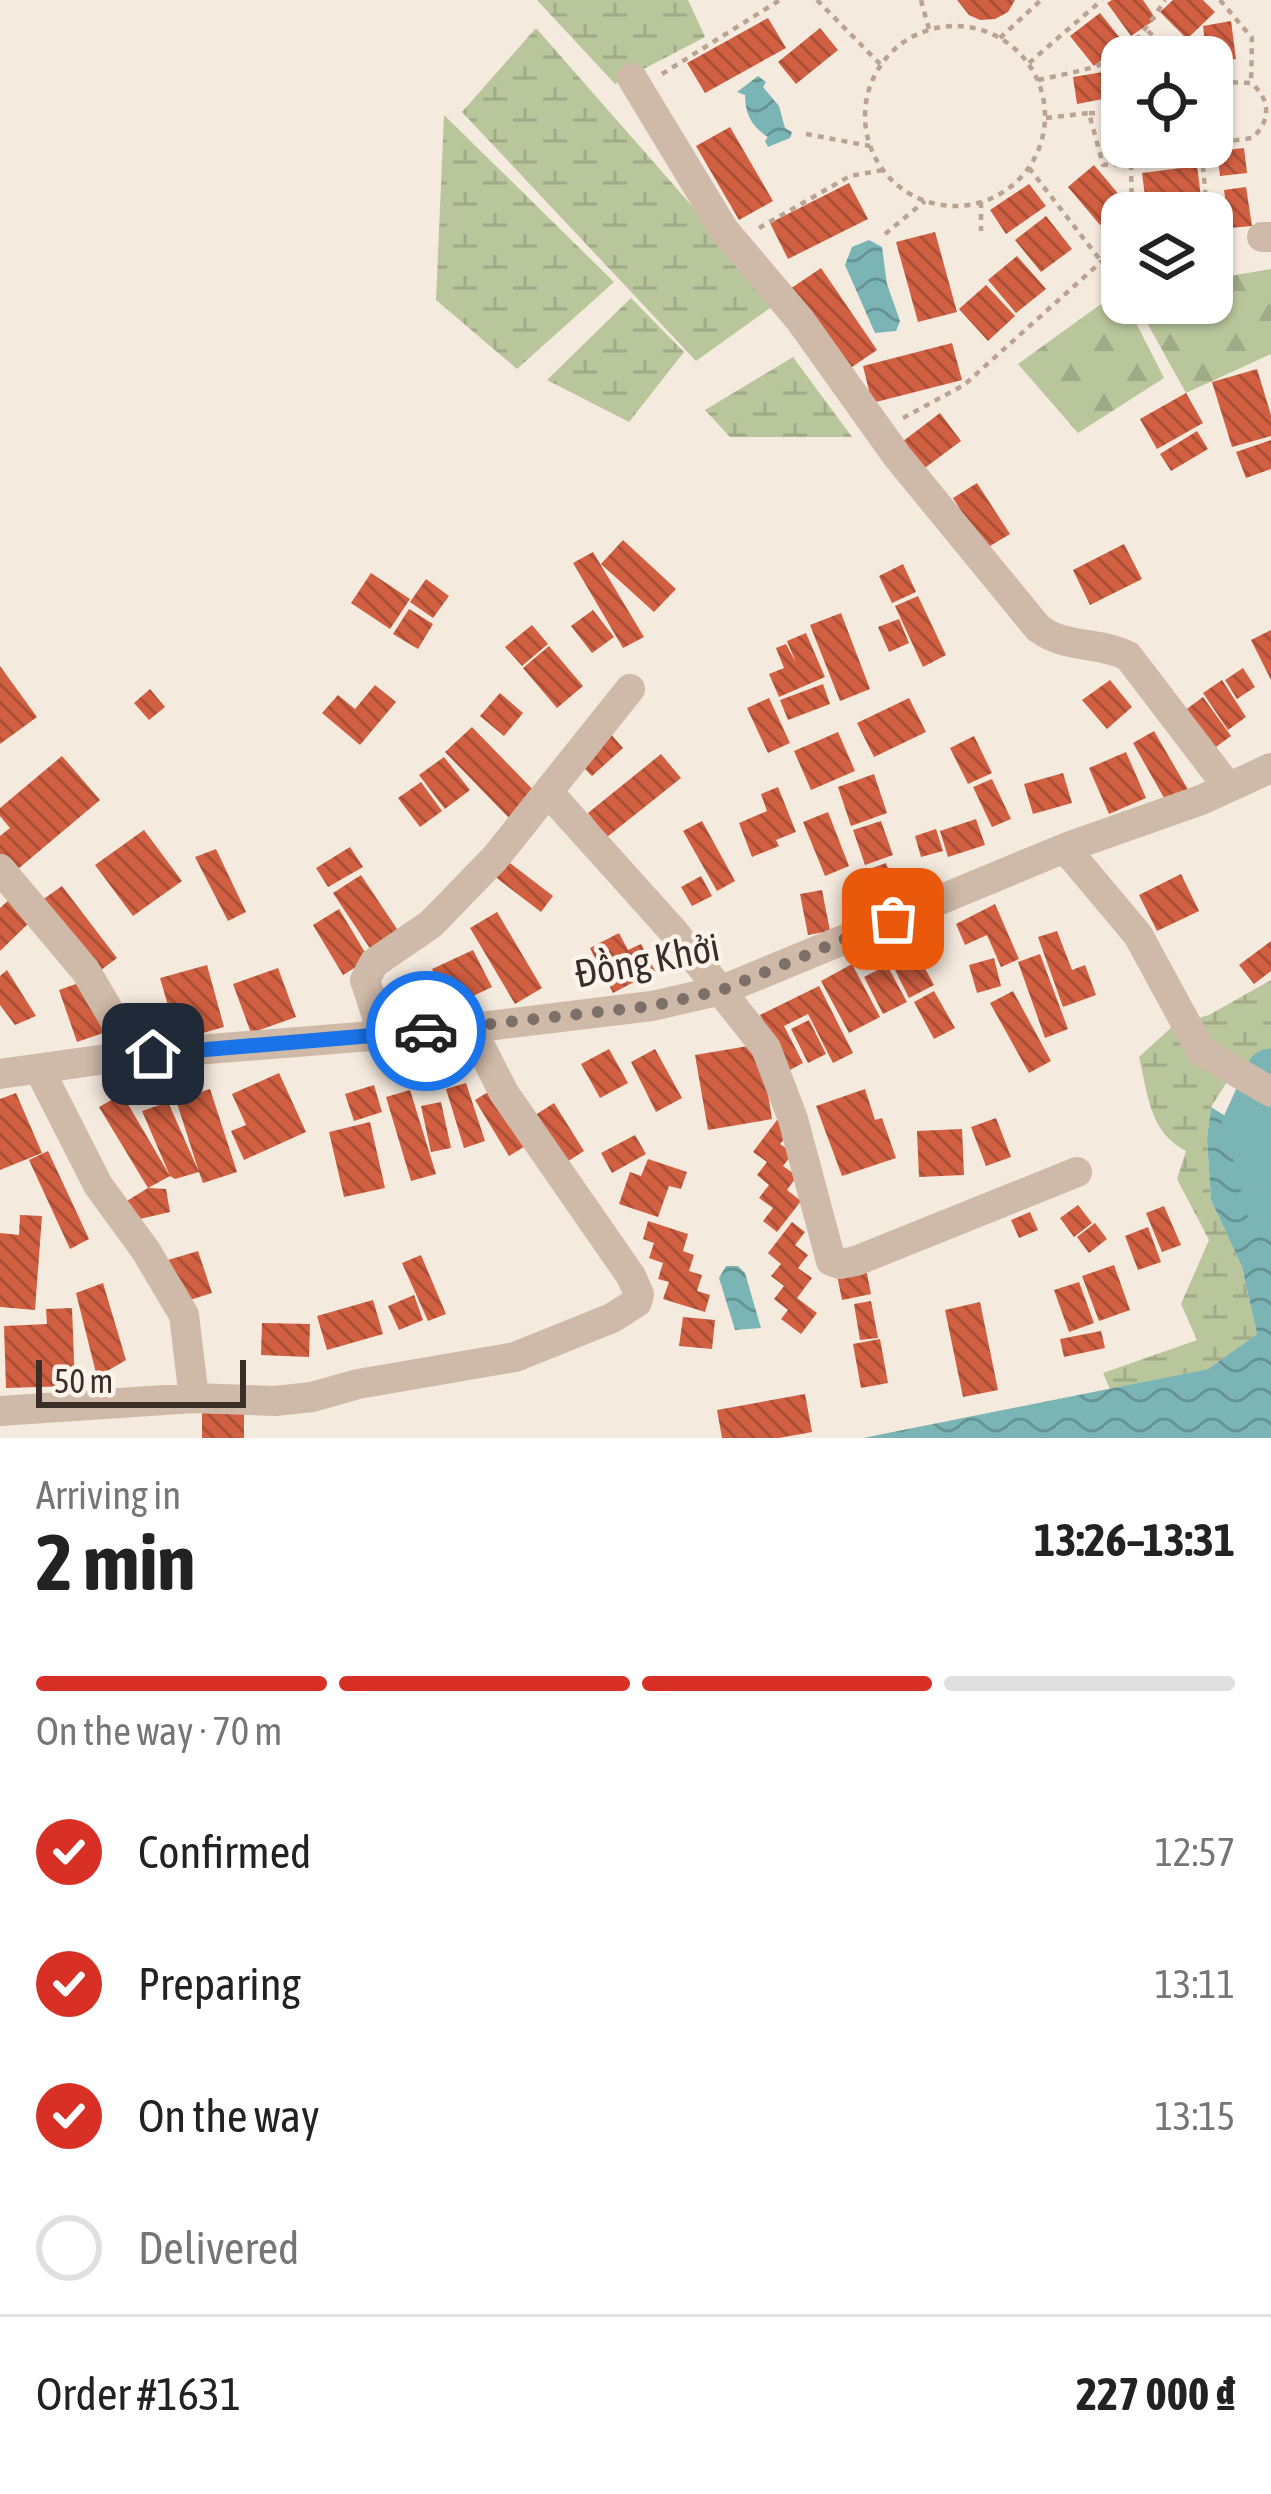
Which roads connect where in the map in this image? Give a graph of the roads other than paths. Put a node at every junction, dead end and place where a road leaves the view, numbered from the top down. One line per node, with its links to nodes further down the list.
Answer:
1 (645, 78): 4 (street)
2 (630, 689): 5 (street)
3 (1271, 768): 4 (street, Đồng Khởi)
4 (1228, 788): 6 (street, Đồng Khởi)
5 (549, 794): 8 (street); 10 (street)
6 (1065, 848): 8 (street, Đồng Khởi); 14 (street)
7 (0, 869): 11 (street)
8 (722, 990): 9 (street, Đồng Khởi); 15 (street)
9 (470, 1028): 10 (street, Đồng Khởi); 16 (street)
10 (383, 1035): 11 (street, Đồng Khởi)
11 (135, 1054): 12 (street, Đồng Khởi)
12 (39, 1069): 13 (street, Đồng Khởi); 16 (street)
13 (0, 1074)
14 (1271, 1092)
15 (1077, 1172)
16 (194, 1398): 17 (street)
17 (0, 1411)

